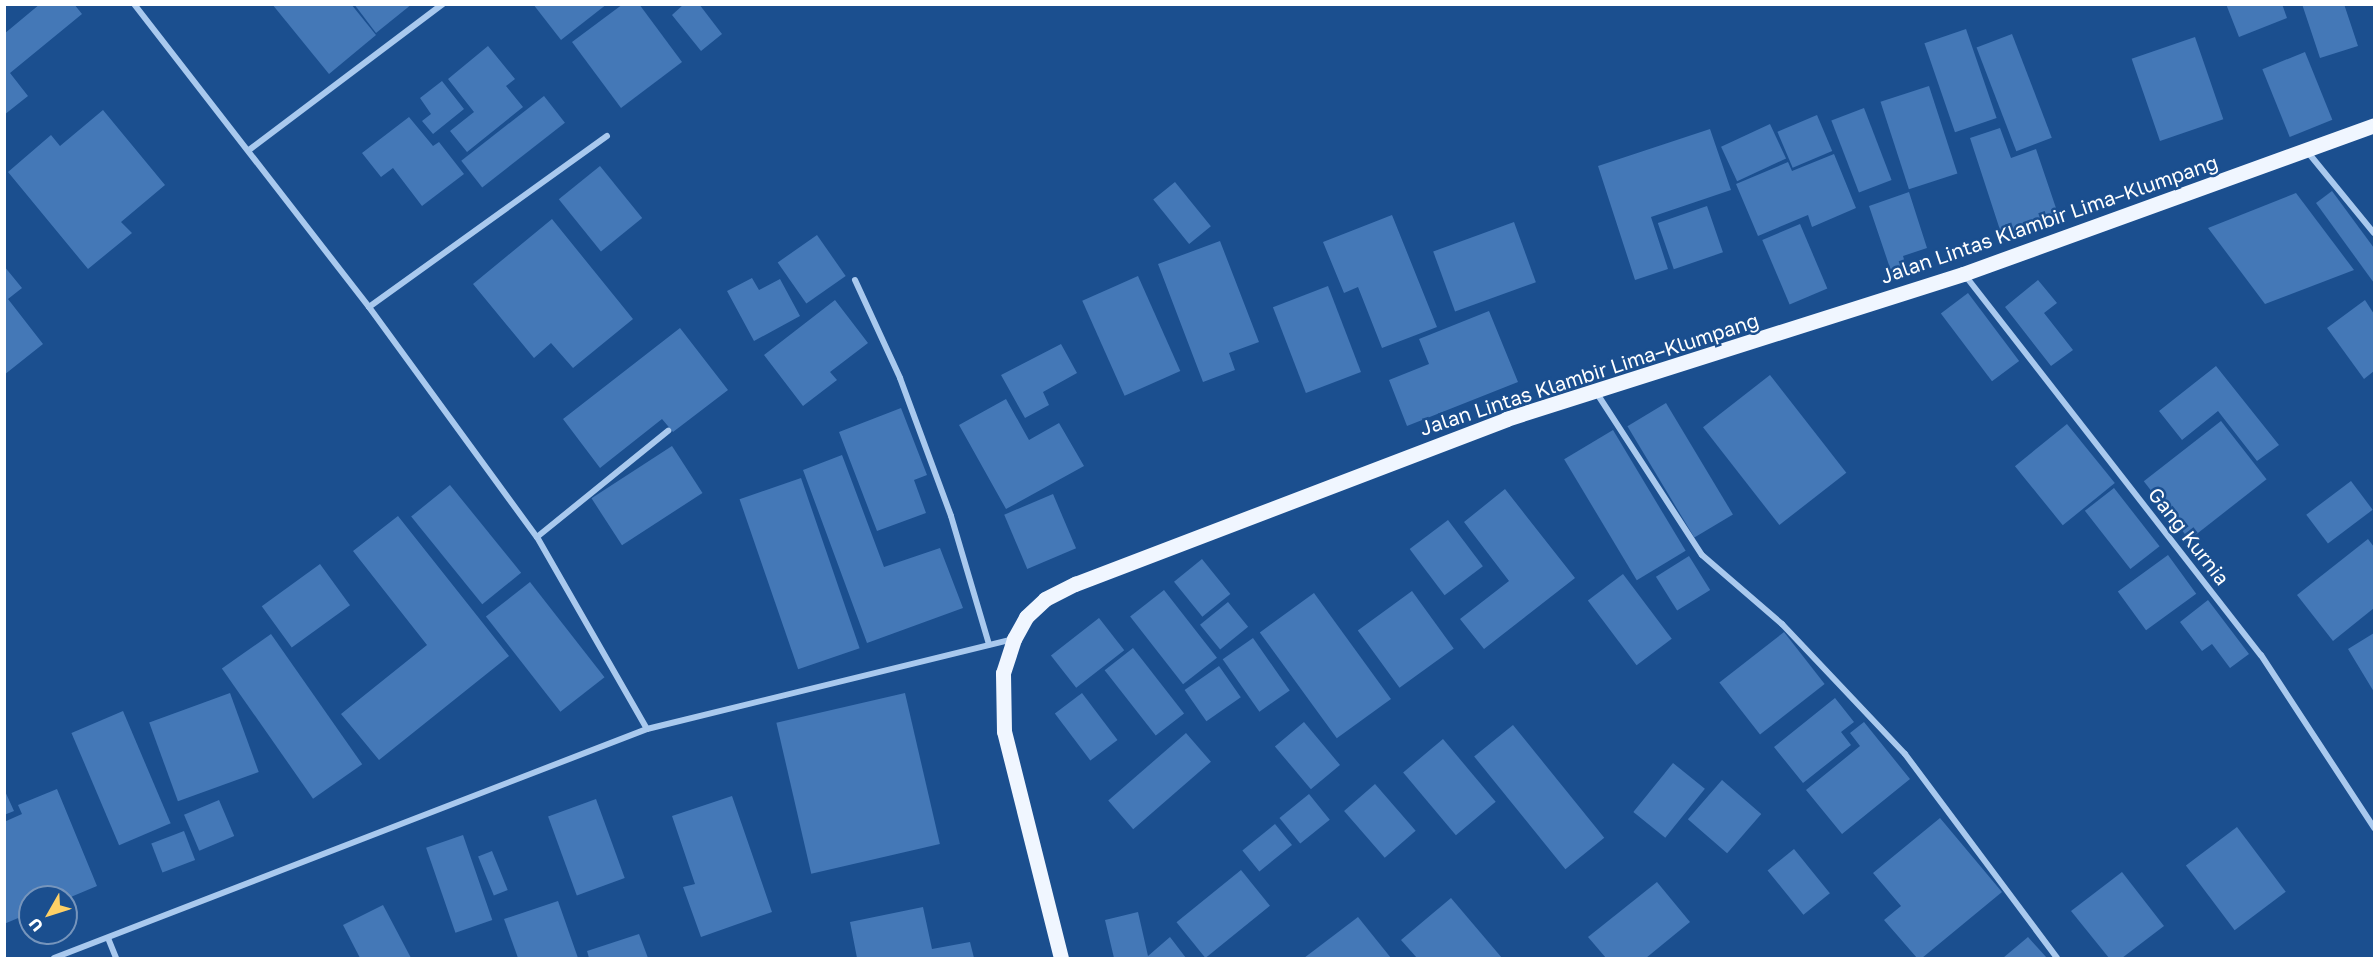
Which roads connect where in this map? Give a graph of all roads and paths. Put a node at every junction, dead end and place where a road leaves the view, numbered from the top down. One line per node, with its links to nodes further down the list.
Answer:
1 (134, 4): 6 (street)
2 (443, 4): 6 (street)
3 (2374, 125): 5 (main road, Jalan Lintas Klambir Lima–Klumpang)
4 (607, 136): 10 (street)
5 (2306, 149): 7 (street); 8 (main road, Jalan Lintas Klambir Lima–Klumpang)
6 (249, 150): 10 (street)
7 (2374, 233)
8 (1964, 274): 11 (main road, Jalan Lintas Klambir Lima–Klumpang); 17 (street, Gang Kurnia)
9 (855, 280): 15 (street)
10 (369, 307): 13 (street)
11 (1596, 392): 14 (main road, Jalan Lintas Klambir Lima–Klumpang); 22 (street)
12 (668, 431): 13 (street)
13 (537, 537): 16 (street)
14 (1014, 639): 15 (street); 21 (main road, Jalan Lintas Klambir Lima–Klumpang)
15 (989, 644): 16 (street)
16 (647, 729): 18 (street)
17 (2374, 828)
18 (108, 938): 19 (street); 20 (street)
19 (54, 958)
20 (116, 958)
21 (1061, 958)
22 (2057, 958)

